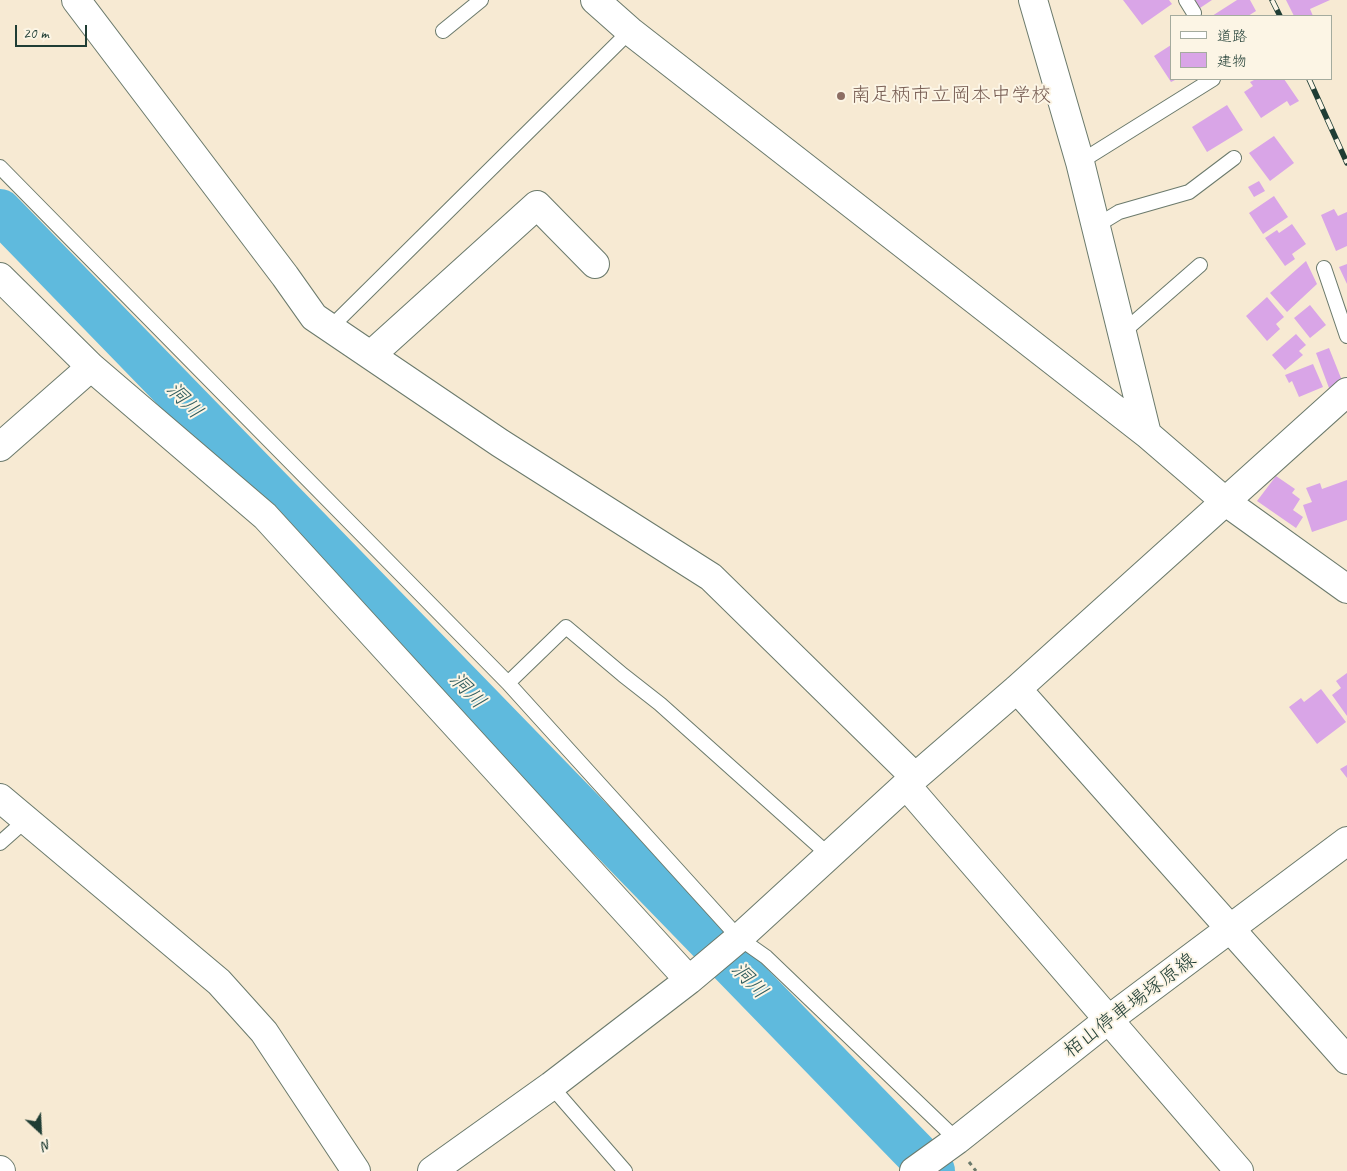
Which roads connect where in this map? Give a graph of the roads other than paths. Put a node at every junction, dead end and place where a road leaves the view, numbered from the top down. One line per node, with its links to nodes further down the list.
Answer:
1 (76, 0): 18 (street)
2 (481, 0): 7 (lane)
3 (595, 0): 8 (street)
4 (1033, 0): 11 (street)
5 (1186, 0): 6 (lane)
6 (1194, 13)
7 (443, 31)
8 (630, 32): 18 (lane); 24 (street)
9 (1211, 80): 11 (lane)
10 (1234, 158): 13 (lane)
11 (1080, 162): 13 (street)
12 (0, 167): 28 (lane)
13 (1096, 226): 19 (street)
14 (595, 264): 21 (street)
15 (1200, 265): 19 (lane)
16 (1324, 268): 20 (lane)
17 (0, 277): 22 (street)
18 (329, 329): 21 (street)
19 (1122, 333): 24 (street)
20 (1347, 336)
21 (371, 355): 30 (street)
22 (91, 367): 25 (street); 38 (street)
23 (1347, 392): 26 (street)
24 (1147, 434): 26 (street)
25 (0, 447)
26 (1226, 502): 27 (street); 29 (street)
27 (1347, 589)
28 (508, 683): 35 (lane); 37 (lane)
29 (1017, 689): 30 (street); 36 (street)
30 (911, 781): 35 (street); 39 (street)
31 (0, 798): 32 (street)
32 (26, 820): 34 (lane); 43 (street)
33 (1347, 841): 36 (street, 栢山停車場塚原線)
34 (0, 843)
35 (830, 856): 37 (street)
36 (1231, 930): 39 (street, 栢山停車場塚原線); 40 (street)
37 (739, 938): 38 (street); 42 (lane)
38 (689, 980): 41 (street)
39 (1108, 1020): 42 (street, 栢山停車場塚原線); 47 (street)
40 (1347, 1060)
41 (550, 1086): 44 (street); 45 (lane)
42 (957, 1140): 46 (street, 栢山停車場塚原線)
43 (356, 1171)
44 (432, 1171)
45 (625, 1171)
46 (914, 1171)
47 (1239, 1171)

